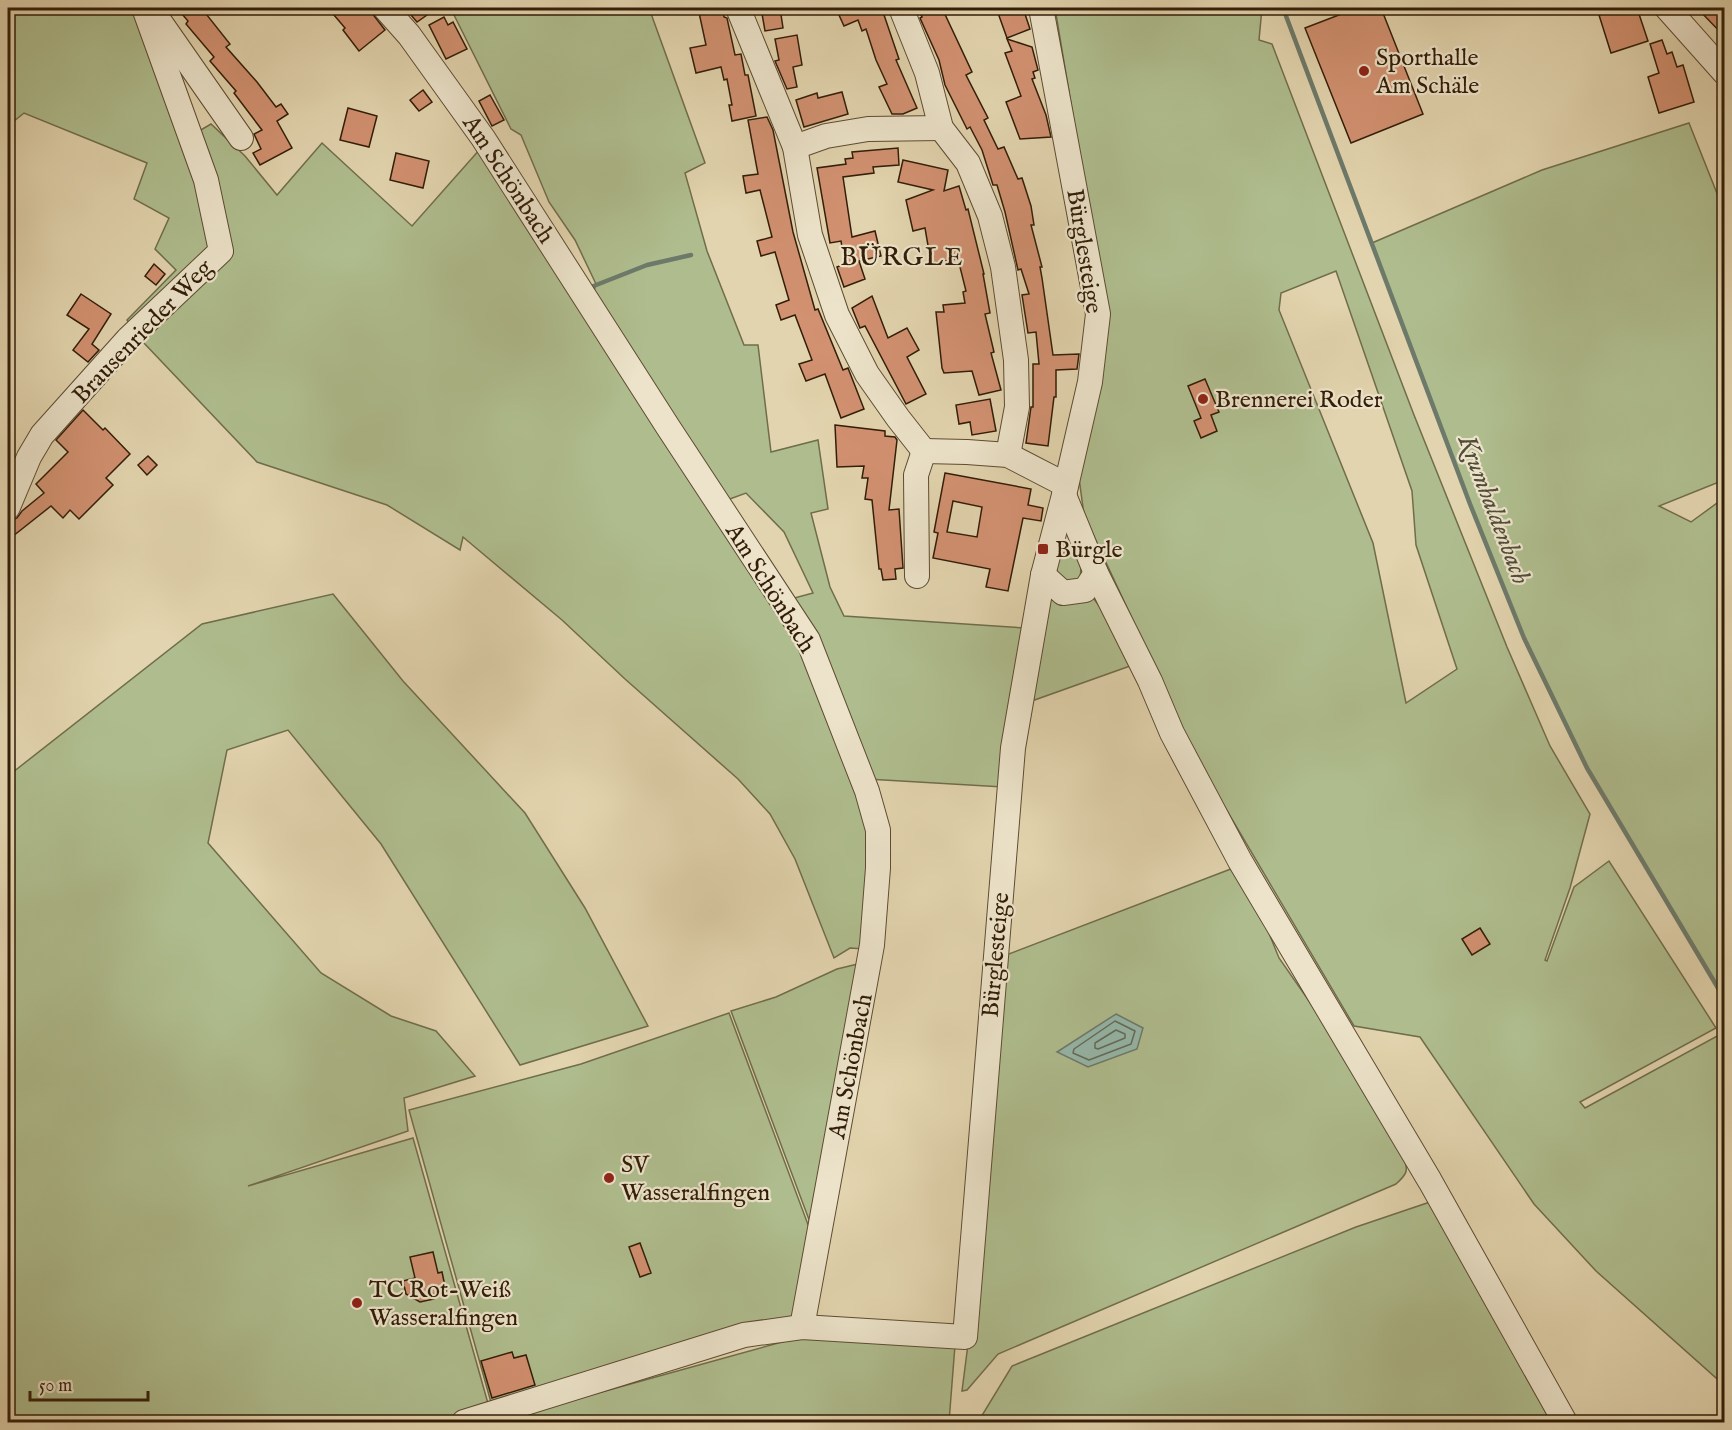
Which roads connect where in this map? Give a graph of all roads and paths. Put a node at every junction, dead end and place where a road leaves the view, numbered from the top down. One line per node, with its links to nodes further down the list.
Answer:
1 (144, 8): 15 (street, Brausenrieder Weg)
2 (149, 8): 10 (street)
3 (385, 8): 19 (street, Am Schönbach)
4 (738, 8): 11 (street)
5 (901, 8): 9 (street)
6 (1041, 8): 14 (street, Bürglesteige)
7 (1667, 8): 8 (street)
8 (1725, 72)
9 (941, 128): 11 (street); 13 (street)
10 (241, 138)
11 (795, 147): 12 (street)
12 (924, 451): 13 (street); 18 (street)
13 (1008, 455): 14 (street)
14 (1065, 490): 16 (street); 17 (street, Bürglesteige)
15 (8, 507)
16 (1096, 573): 17 (street); 21 (street)
17 (1043, 575): 19 (street, Bürglesteige)
18 (917, 576)
19 (802, 1327): 20 (street)
20 (464, 1422)
21 (1565, 1422)

